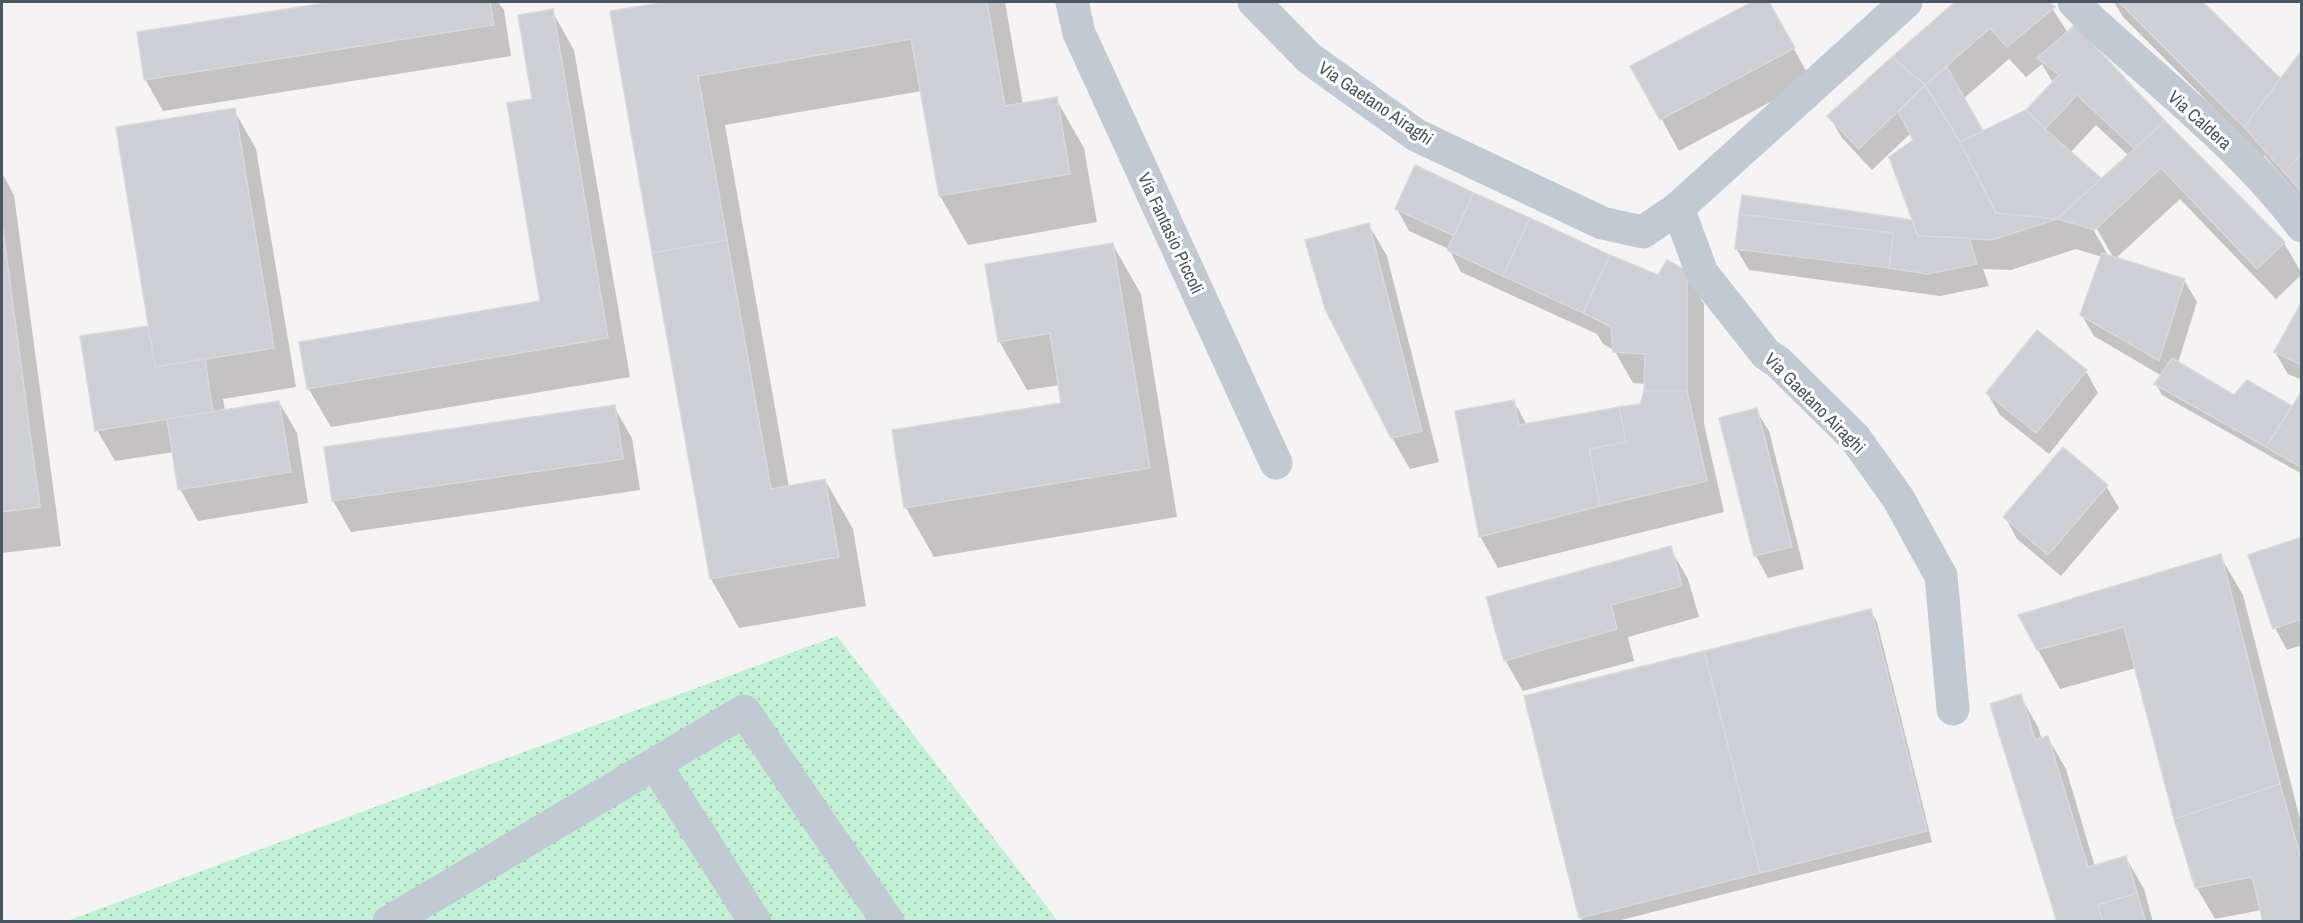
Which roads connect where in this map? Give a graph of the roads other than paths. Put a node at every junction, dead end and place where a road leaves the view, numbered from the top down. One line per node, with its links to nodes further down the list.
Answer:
1 (1071, 2): 7 (street, Via Fantasio Piccoli)
2 (1254, 2): 5 (street, Via Gaetano Airaghi)
3 (1906, 2): 5 (street, Via Gaetano Airaghi)
4 (2083, 11): 6 (street, Via Caldera)
5 (1678, 208): 8 (street, Via Gaetano Airaghi)
6 (2301, 225)
7 (1276, 463)
8 (1953, 709)
9 (655, 764): 10 (street); 11 (street); 12 (street)
10 (389, 921)
11 (755, 921)
12 (888, 921)

